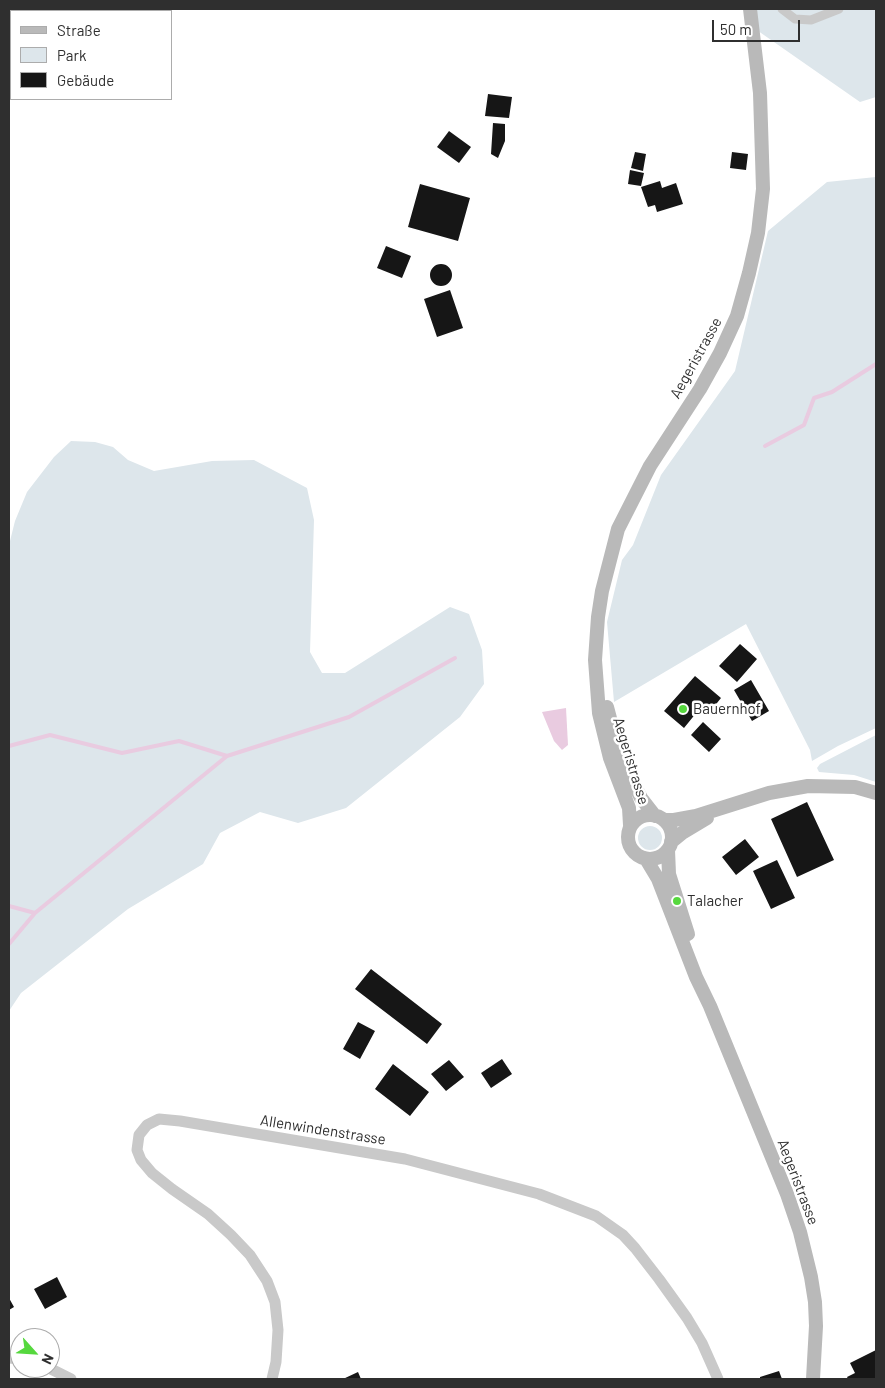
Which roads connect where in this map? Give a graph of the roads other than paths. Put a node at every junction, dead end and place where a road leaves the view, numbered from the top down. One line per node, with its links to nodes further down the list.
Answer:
1 (750, 9): 4 (main road, Aegeristrasse)
2 (782, 9): 3 (street)
3 (839, 9)
4 (598, 617): 7 (main road, Aegeristrasse); 8 (main road, Aegeristrasse)
5 (876, 793): 6 (main road, Aegeristrasse)
6 (727, 807): 7 (main road, Aegeristrasse); 9 (main road, Aegeristrasse)
7 (660, 818): 8 (main road, Aegeristrasse); 9 (main road, Aegeristrasse)
8 (630, 825): 10 (main road, Aegeristrasse)
9 (670, 846): 10 (main road, Aegeristrasse); 11 (main road, Aegeristrasse)
10 (646, 859): 11 (main road, Aegeristrasse)
11 (710, 1006): 14 (main road, Aegeristrasse)
12 (272, 1379): 13 (street, Allenwindenstrasse)
13 (718, 1379)
14 (813, 1379)

